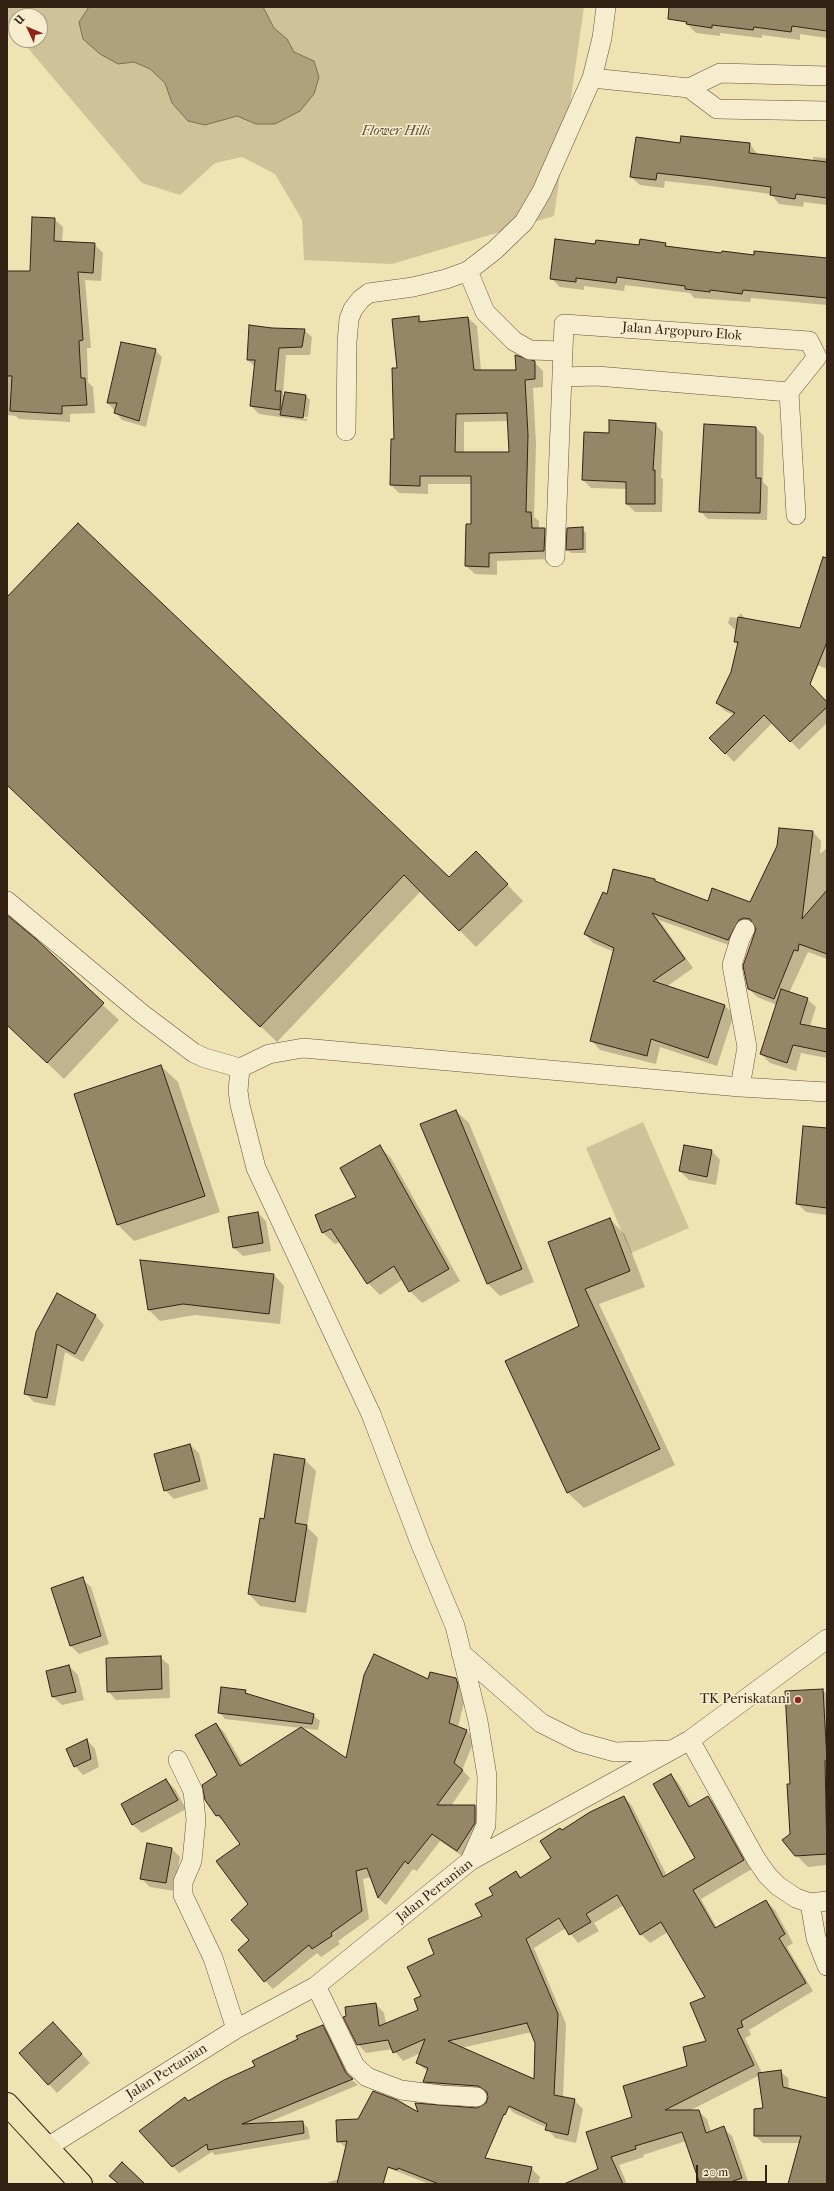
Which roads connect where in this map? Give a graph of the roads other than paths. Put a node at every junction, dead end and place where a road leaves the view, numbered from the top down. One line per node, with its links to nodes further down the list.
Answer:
1 (606, 7): 3 (street)
2 (827, 76): 4 (street)
3 (592, 78): 4 (street); 6 (street)
4 (689, 88): 5 (street)
5 (827, 112)
6 (468, 271): 7 (street); 11 (street)
7 (562, 351): 8 (street, Jalan Argopuro Elok); 9 (street, Jalan Argopuro Elok)
8 (822, 357): 10 (street, Jalan Argopuro Elok)
9 (562, 376): 10 (street); 13 (street, Jalan Argopuro Elok)
10 (789, 392): 12 (street)
11 (346, 431)
12 (796, 515)
13 (555, 558)
14 (7, 900): 16 (street)
15 (745, 929): 17 (street)
16 (240, 1068): 17 (street); 20 (street)
17 (740, 1087): 18 (street)
18 (827, 1092)
19 (827, 1639): 21 (street, Jalan Pertanian)
20 (461, 1653): 22 (street); 24 (street)
21 (690, 1740): 22 (street, Jalan Pertanian); 25 (street)
22 (674, 1750): 24 (street, Jalan Pertanian)
23 (178, 1760): 28 (street)
24 (470, 1861): 27 (street, Jalan Pertanian)
25 (819, 1902): 26 (street)
26 (827, 1966)
27 (316, 1986): 28 (street, Jalan Pertanian); 29 (street)
28 (236, 2029): 31 (street, Jalan Pertanian)
29 (477, 2097)
30 (7, 2104): 31 (highway)
31 (46, 2148): 32 (highway)
32 (81, 2184)

